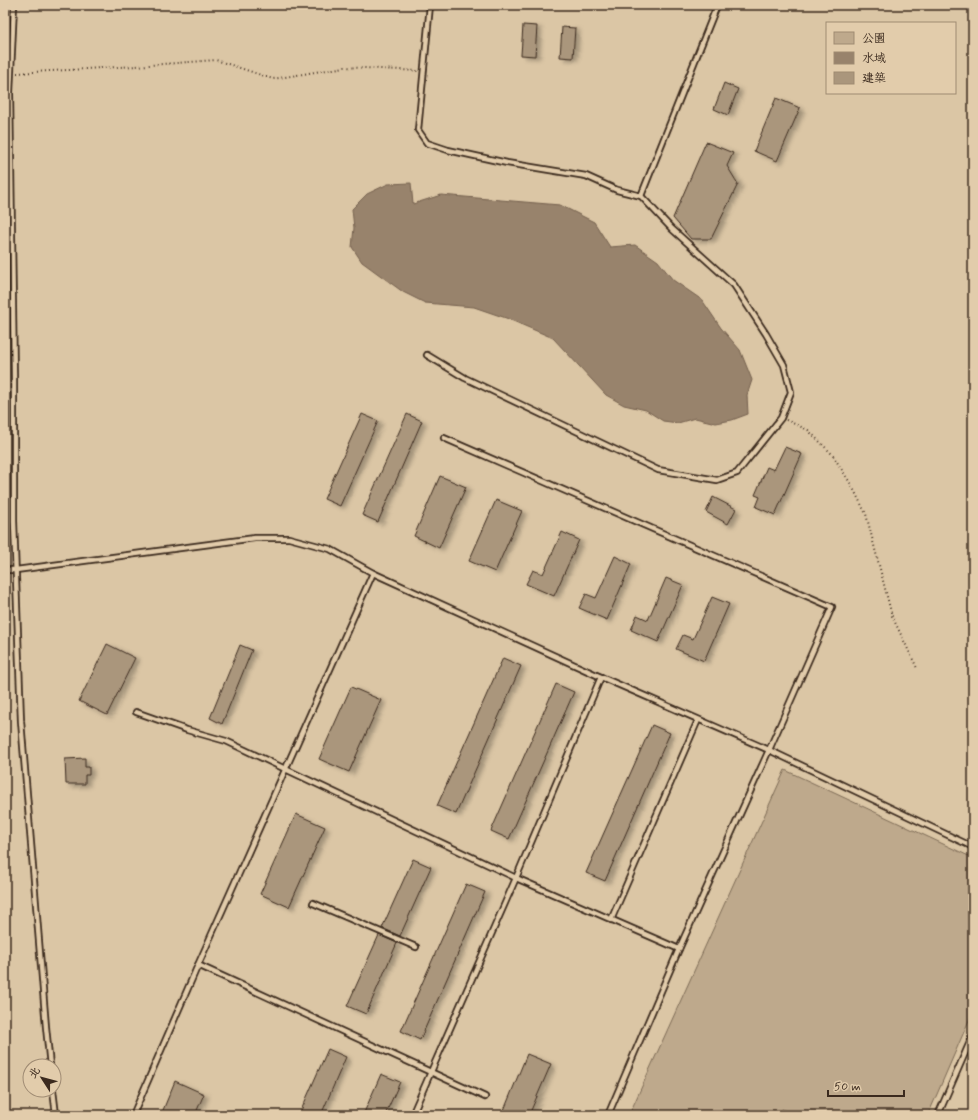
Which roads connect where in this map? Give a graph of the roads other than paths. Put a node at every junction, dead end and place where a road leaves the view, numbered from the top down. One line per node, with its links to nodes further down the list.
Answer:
1 (14, 5): 8 (lane)
2 (430, 5): 4 (lane)
3 (716, 5): 4 (lane)
4 (640, 196): 5 (lane)
5 (427, 354)
6 (444, 438): 13 (lane)
7 (5, 570): 8 (lane)
8 (16, 570): 9 (lane); 23 (lane)
9 (373, 573): 10 (lane); 14 (lane)
10 (601, 677): 12 (lane); 16 (lane)
11 (136, 712): 14 (lane)
12 (698, 720): 13 (lane); 18 (lane)
13 (769, 750): 15 (lane); 20 (lane)
14 (286, 769): 16 (lane); 21 (lane)
15 (973, 847)
16 (516, 878): 18 (lane); 24 (lane)
17 (313, 903): 19 (lane)
18 (611, 920): 20 (lane)
19 (416, 948)
20 (678, 949): 30 (lane)
21 (198, 965): 24 (lane); 28 (lane)
22 (973, 1035): 31 (lane)
23 (49, 1058)
24 (431, 1073): 25 (lane); 29 (lane)
25 (485, 1097)
26 (54, 1098): 27 (lane)
27 (56, 1115)
28 (133, 1115)
29 (412, 1115)
30 (608, 1115)
31 (938, 1115)

